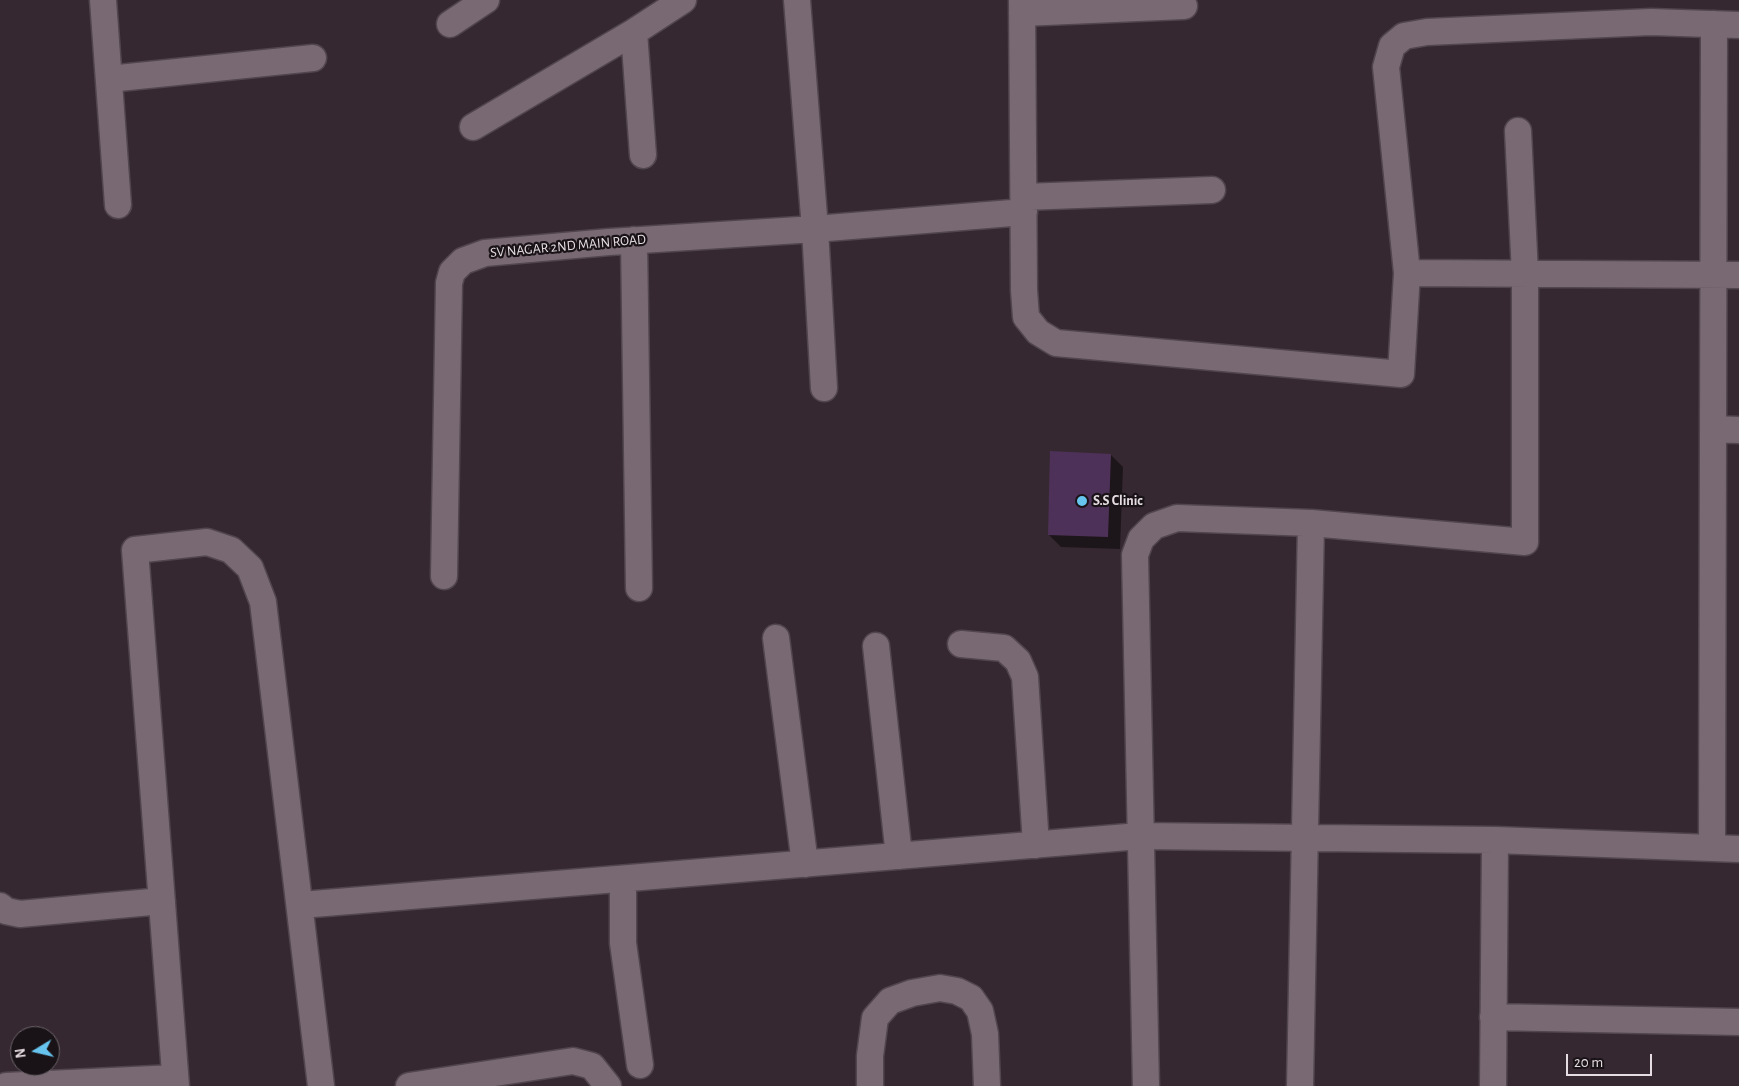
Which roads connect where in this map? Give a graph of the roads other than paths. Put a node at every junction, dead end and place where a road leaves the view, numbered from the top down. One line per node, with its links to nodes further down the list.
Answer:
1 (103, 0): 13 (street)
2 (486, 0): 8 (street)
3 (683, 0): 11 (street)
4 (797, 0): 20 (street)
5 (1022, 6): 6 (street); 19 (street)
6 (1184, 6)
7 (1651, 11): 9 (street); 22 (street)
8 (450, 24)
9 (1714, 24): 10 (street); 24 (street)
10 (1739, 25)
11 (634, 32): 14 (street); 16 (street)
12 (313, 58): 13 (street)
13 (109, 79): 18 (street)
14 (473, 127)
15 (1518, 131): 23 (street)
16 (643, 155)
17 (1212, 190): 19 (street, SV NAGAR 2ND MAIN ROAD)
18 (118, 205)
19 (1024, 205): 20 (street, SV NAGAR 2ND MAIN ROAD); 22 (street)
20 (815, 229): 21 (street, SV NAGAR 2ND MAIN ROAD); 25 (street)
21 (634, 240): 29 (street, SV NAGAR 2ND MAIN ROAD); 30 (street)
22 (1407, 272): 23 (street)
23 (1525, 274): 24 (street); 28 (street)
24 (1726, 275): 26 (street)
25 (824, 388)
26 (1714, 429): 27 (street); 38 (street)
27 (1739, 430)
28 (1311, 523): 34 (street); 35 (street)
29 (444, 576)
30 (639, 588)
31 (776, 638): 41 (street)
32 (961, 644): 37 (street)
33 (876, 646): 40 (street)
34 (1140, 836): 35 (street); 37 (street); 56 (street)
35 (1305, 838): 36 (street); 57 (street)
36 (1495, 840): 38 (street); 46 (street)
37 (1036, 845): 40 (street)
38 (1712, 847): 39 (street)
39 (1739, 849)
40 (898, 856): 41 (street)
41 (805, 864): 42 (street)
42 (624, 879): 44 (street); 48 (street)
43 (162, 901): 44 (street); 45 (street); 49 (street)
44 (301, 905): 51 (street)
45 (0, 906)
46 (1493, 1017): 47 (street); 58 (street)
47 (1739, 1022)
48 (640, 1066)
49 (175, 1082): 50 (street)
50 (6, 1086)
51 (321, 1086)
52 (409, 1086): 53 (street)
53 (608, 1086)
54 (870, 1086): 55 (street)
55 (987, 1086)
56 (1146, 1086)
57 (1300, 1086)
58 (1493, 1086)

